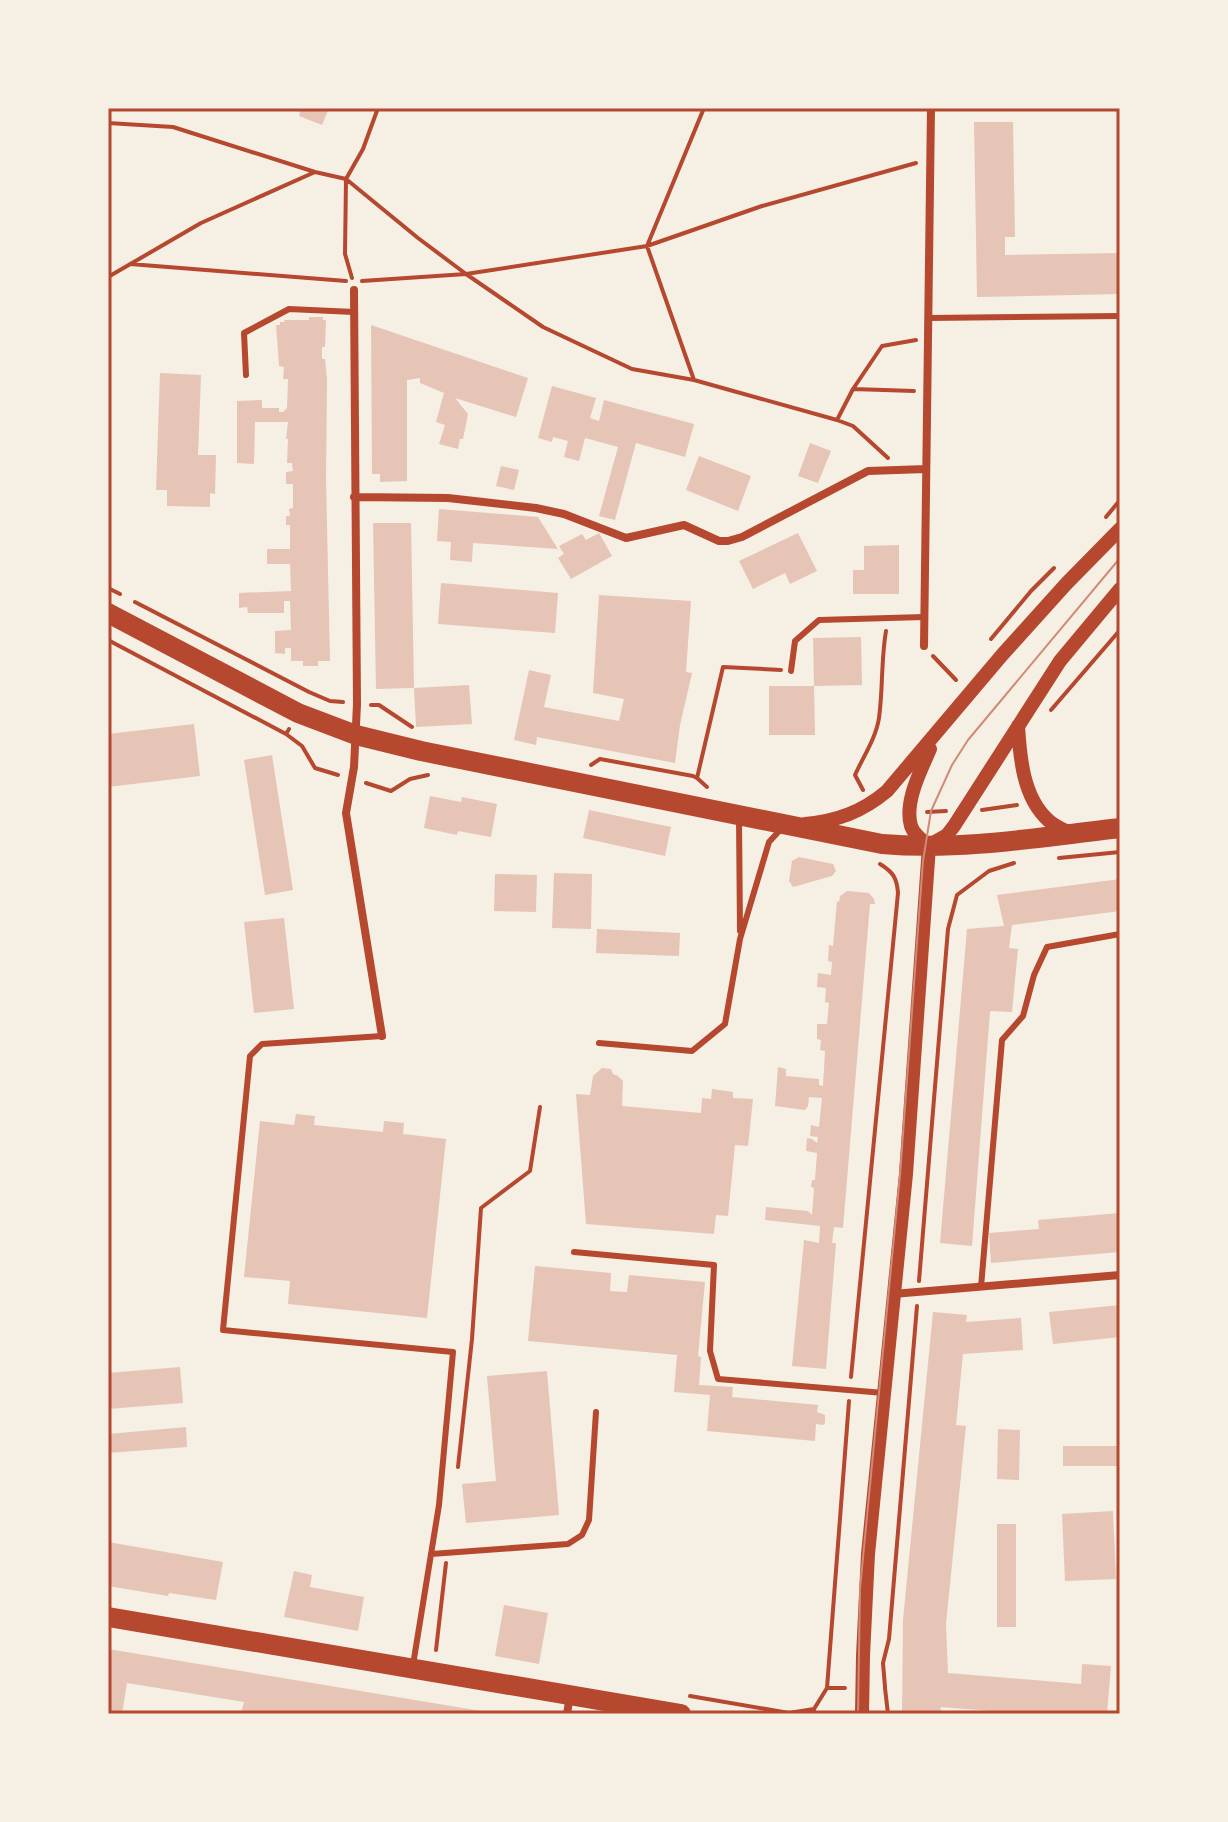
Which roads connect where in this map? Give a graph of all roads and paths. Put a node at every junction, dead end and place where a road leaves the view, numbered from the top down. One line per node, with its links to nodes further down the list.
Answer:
1 (378, 108): 7 (path)
2 (704, 108): 8 (path)
3 (931, 108): 5 (street)
4 (108, 123): 6 (path)
5 (930, 160): 8 (path); 15 (street)
6 (315, 172): 7 (path); 9 (path)
7 (346, 179): 10 (path); 12 (path)
8 (647, 246): 10 (path); 18 (path)
9 (130, 264): 11 (path); 12 (path)
10 (466, 274): 12 (path); 18 (path)
11 (108, 277)
12 (354, 286): 13 (street)
13 (354, 312): 17 (lane); 24 (street)
14 (1120, 316): 15 (lane)
15 (928, 318): 16 (street)
16 (928, 338): 19 (path); 20 (street)
17 (246, 375)
18 (694, 380): 21 (path)
19 (853, 389): 20 (path); 21 (path)
20 (927, 391): 22 (street)
21 (837, 420): 23 (path)
22 (926, 469): 23 (street); 31 (street)
23 (895, 470): 24 (street)
24 (354, 497): 39 (street)
25 (1120, 529): 42 (street)
26 (108, 588): 28 (path)
27 (1120, 589): 43 (street)
28 (122, 595)
29 (136, 602): 38 (path)
30 (108, 613): 40 (main road)
31 (924, 617): 32 (lane); 35 (street)
32 (889, 618): 36 (lane); 52 (path)
33 (1120, 630): 41 (path)
34 (108, 640): 45 (path)
35 (924, 646): 37 (path)
36 (791, 671): 48 (path)
37 (956, 680)
38 (309, 692): 39 (path); 40 (path)
39 (357, 704): 44 (path); 46 (street)
40 (298, 713): 45 (path); 46 (main road)
41 (1046, 716)
42 (947, 720): 54 (street); 57 (street)
43 (1018, 725): 56 (street); 57 (street)
44 (420, 732)
45 (286, 734): 49 (path)
46 (356, 735): 49 (street); 53 (main road)
47 (588, 766): 48 (path)
48 (697, 778): 51 (path)
49 (350, 779): 50 (path); 65 (street)
50 (391, 791)
51 (712, 792)
52 (860, 794)
53 (739, 815): 54 (main road); 64 (lane)
54 (784, 825): 57 (main road); 64 (lane)
55 (1120, 828): 56 (main road)
56 (1070, 833): 57 (main road)
57 (929, 846): 71 (street)
58 (1120, 852): 59 (path)
59 (1051, 859)
60 (1023, 862): 62 (path)
61 (879, 864): 72 (path)
62 (957, 895)
63 (1120, 934): 70 (lane)
64 (740, 939): 66 (lane)
65 (382, 1036): 76 (lane)
66 (599, 1043)
67 (540, 1107): 75 (path)
68 (574, 1252): 72 (lane)
69 (1120, 1275): 70 (street)
70 (981, 1287): 71 (street)
71 (893, 1294): 73 (street)
72 (850, 1389): 73 (lane); 83 (path)
73 (884, 1393): 84 (street)
74 (596, 1412): 77 (lane)
75 (457, 1473)
76 (431, 1554): 77 (lane); 80 (lane)
77 (448, 1554): 79 (path)
78 (108, 1617): 80 (main road)
79 (436, 1650)
80 (412, 1669): 81 (main road)
81 (569, 1705): 82 (main road)
82 (681, 1714)
83 (814, 1714)
84 (862, 1714)

